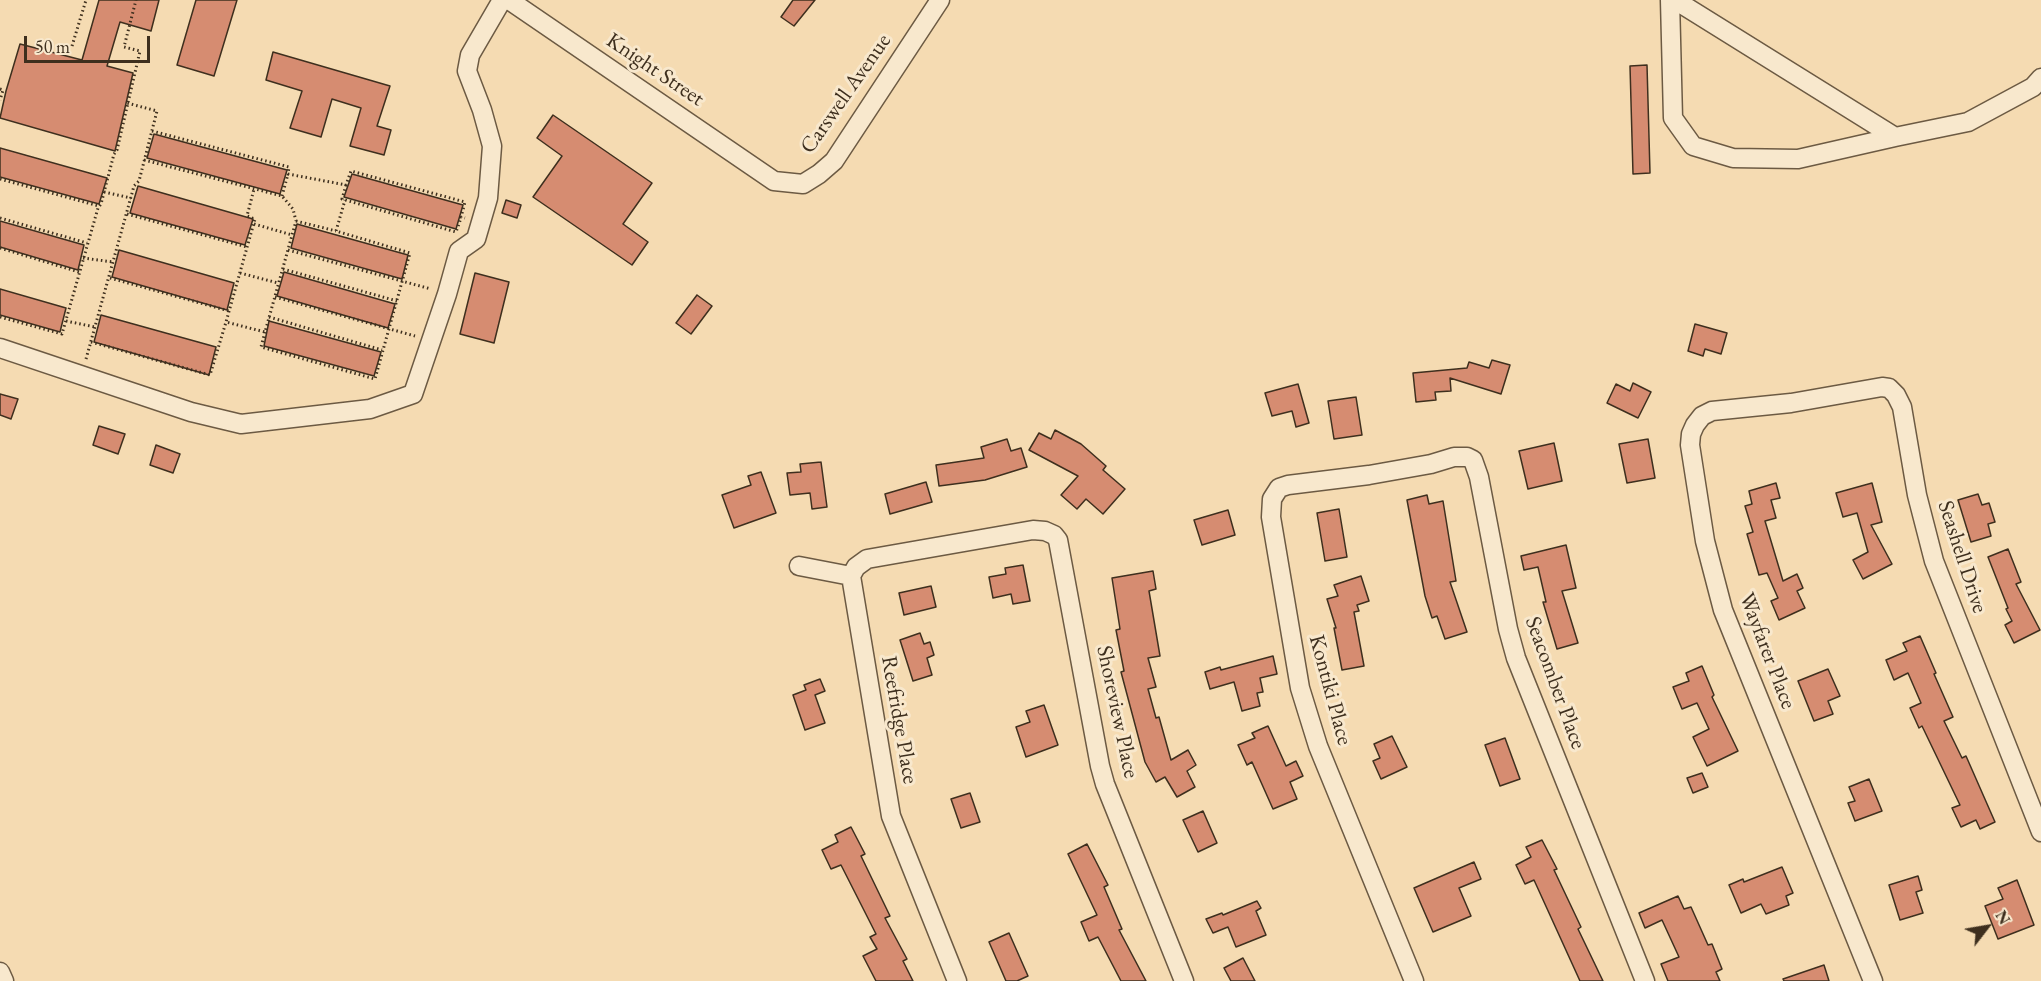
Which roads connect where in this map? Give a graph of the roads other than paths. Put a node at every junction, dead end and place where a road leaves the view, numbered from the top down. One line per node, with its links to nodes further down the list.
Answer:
1 (502, 0): 9 (street)
2 (509, 0): 8 (street, Knight Street)
3 (940, 0): 8 (street, Carswell Avenue)
4 (1670, 0): 7 (street)
5 (1675, 0): 7 (street)
6 (2038, 85): 7 (street)
7 (1895, 137)
8 (774, 181)
9 (0, 348)
10 (1791, 403): 14 (street, Seashell Drive); 21 (street, Wayfarer Place)
11 (1369, 475): 19 (street, Kontiki Place); 20 (street, Seacomber Place)
12 (799, 566): 13 (street)
13 (851, 576): 17 (street, Reefridge Place); 18 (street, Shoreview Place)
14 (2041, 832)
15 (0, 972): 16 (street)
16 (4, 981)
17 (957, 981)
18 (1184, 981)
19 (1414, 981)
20 (1645, 981)
21 (1873, 981)

